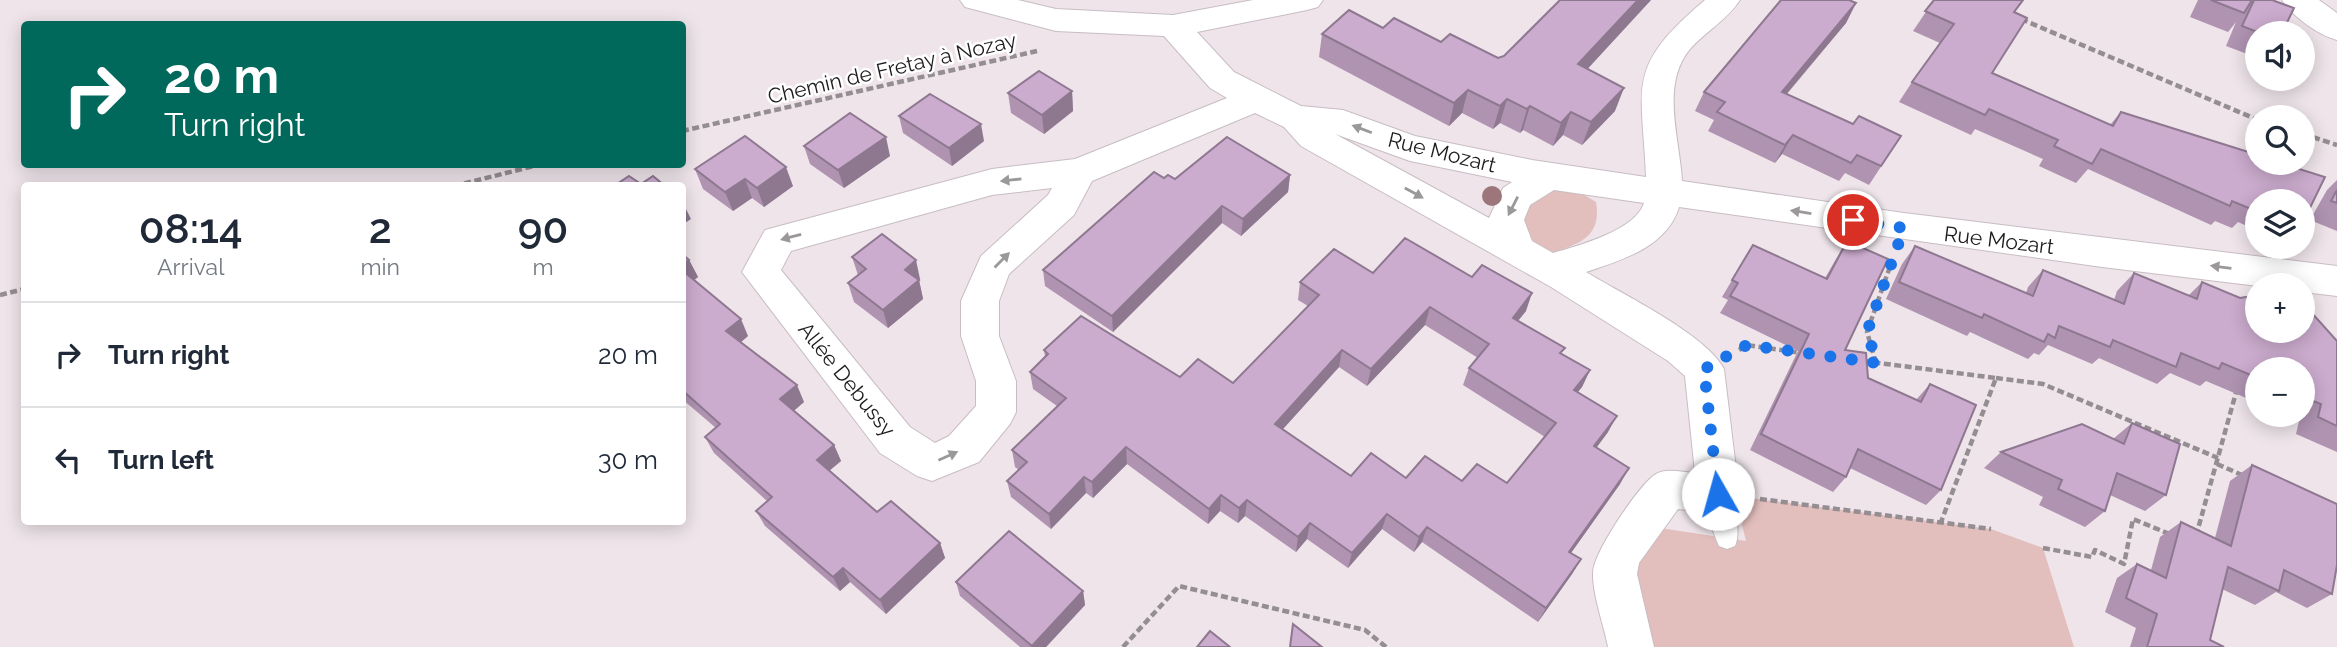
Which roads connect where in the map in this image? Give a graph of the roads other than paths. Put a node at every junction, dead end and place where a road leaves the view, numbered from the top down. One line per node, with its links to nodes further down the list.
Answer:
1 (976, 0): 5 (street)
2 (1307, 0): 5 (street)
3 (1724, 0): 12 (street)
4 (2298, 0): 6 (street)
5 (1173, 26): 7 (street, Rue Mozart)
6 (2337, 29)
7 (1256, 99): 8 (street, Rue Mozart); 9 (street, Allée Debussy)
8 (1296, 118): 10 (street, Rue Mozart, one-way to 8); 13 (street, Rue Mozart, one-way to 13)
9 (1079, 172): 9 (street, Allée Debussy, one-way to 9)
10 (1548, 176): 11 (street, Rue Mozart); 13 (street, Rue Mozart, one-way to 13)
11 (1587, 182): 12 (street, Rue Mozart); 14 (street, Rue Mozart)
12 (1663, 193): 14 (street); 16 (street, Rue Mozart, one-way to 12)
13 (1516, 250): 15 (street, Rue Mozart)
14 (1585, 260): 15 (street)
15 (1549, 269): 17 (street, Rue Mozart)
16 (2337, 281)
17 (1718, 494): 18 (lane); 19 (street)
18 (1727, 538)
19 (1631, 647)

